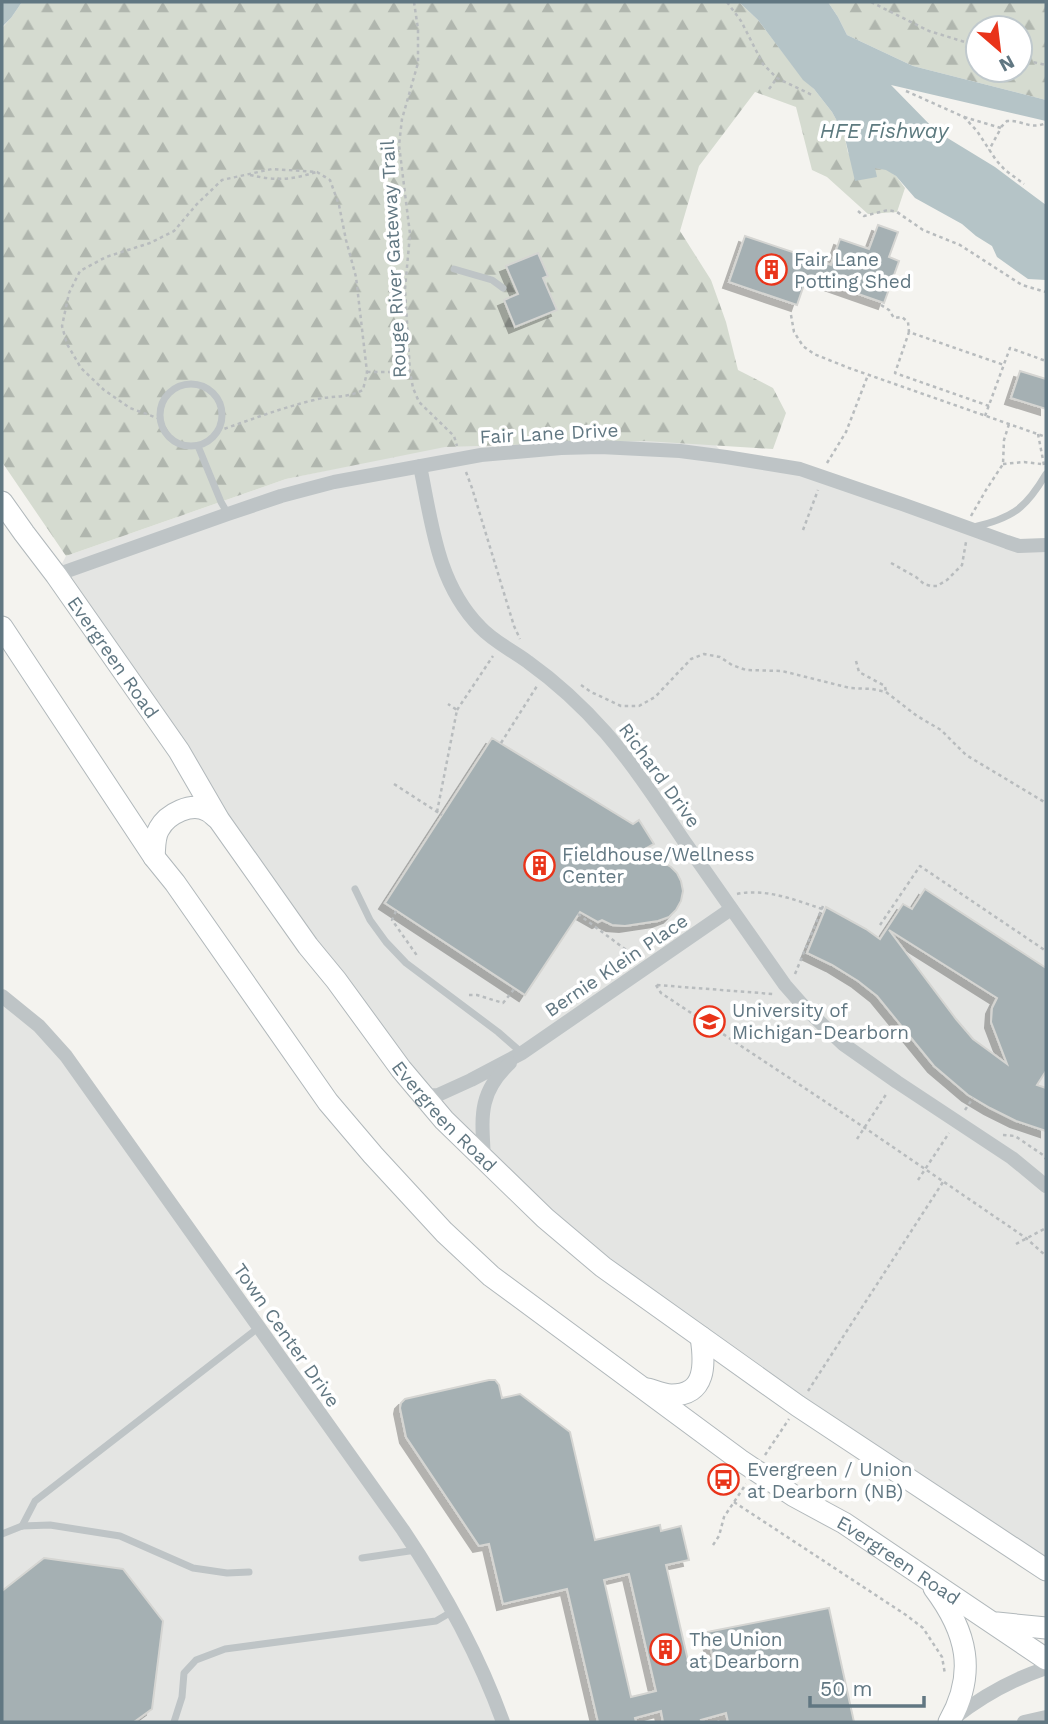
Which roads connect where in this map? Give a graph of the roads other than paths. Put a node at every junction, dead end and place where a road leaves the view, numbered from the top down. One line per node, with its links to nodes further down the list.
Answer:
1 (454, 269): 2 (lane)
2 (503, 288)
3 (198, 446): 3 (lane); 7 (lane)
4 (420, 466): 7 (street, Fair Lane Drive); 8 (street, Fair Lane Drive); 15 (street, Richard Drive)
5 (1046, 468): 8 (lane)
6 (2, 502): 10 (street, Evergreen Road)
7 (228, 514): 10 (street, Fair Lane Drive)
8 (968, 529): 9 (street, Fair Lane Drive)
9 (1046, 544)
10 (56, 575): 12 (street, Evergreen Road)
11 (2, 627): 13 (street, Evergreen Road)
12 (219, 820): 13 (street); 18 (street, Evergreen Road)
13 (154, 857): 23 (street, Evergreen Road)
14 (355, 888): 17 (lane)
15 (732, 902): 17 (street, Bernie Klein Place); 20 (street, Richard Drive)
16 (2, 996): 21 (street, Town Center Drive)
17 (522, 1053): 18 (street, Bernie Klein Place); 19 (street, Bernie Klein Place)
18 (423, 1096): 19 (street, Evergreen Road)
19 (484, 1158): 22 (street, Evergreen Road)
20 (1046, 1186)
21 (258, 1328): 24 (lane); 26 (street, Town Center Drive)
22 (701, 1337): 23 (street); 28 (street, Evergreen Road)
23 (639, 1387): 30 (street, Evergreen Road)
24 (22, 1526): 25 (lane); 29 (lane)
25 (2, 1534)
26 (416, 1550): 27 (lane); 31 (street, Town Center Drive)
27 (362, 1558)
28 (1046, 1570)
29 (250, 1572)
30 (927, 1578): 32 (street, Evergreen Road); 39 (street)
31 (453, 1611): 37 (lane); 38 (street, Town Center Drive)
32 (992, 1622): 33 (street); 34 (street, Evergreen Road)
33 (1046, 1628)
34 (1046, 1659)
35 (1046, 1668): 39 (street)
36 (1046, 1717): 40 (street)
37 (174, 1722)
38 (503, 1722)
39 (949, 1722)
40 (1024, 1722)

